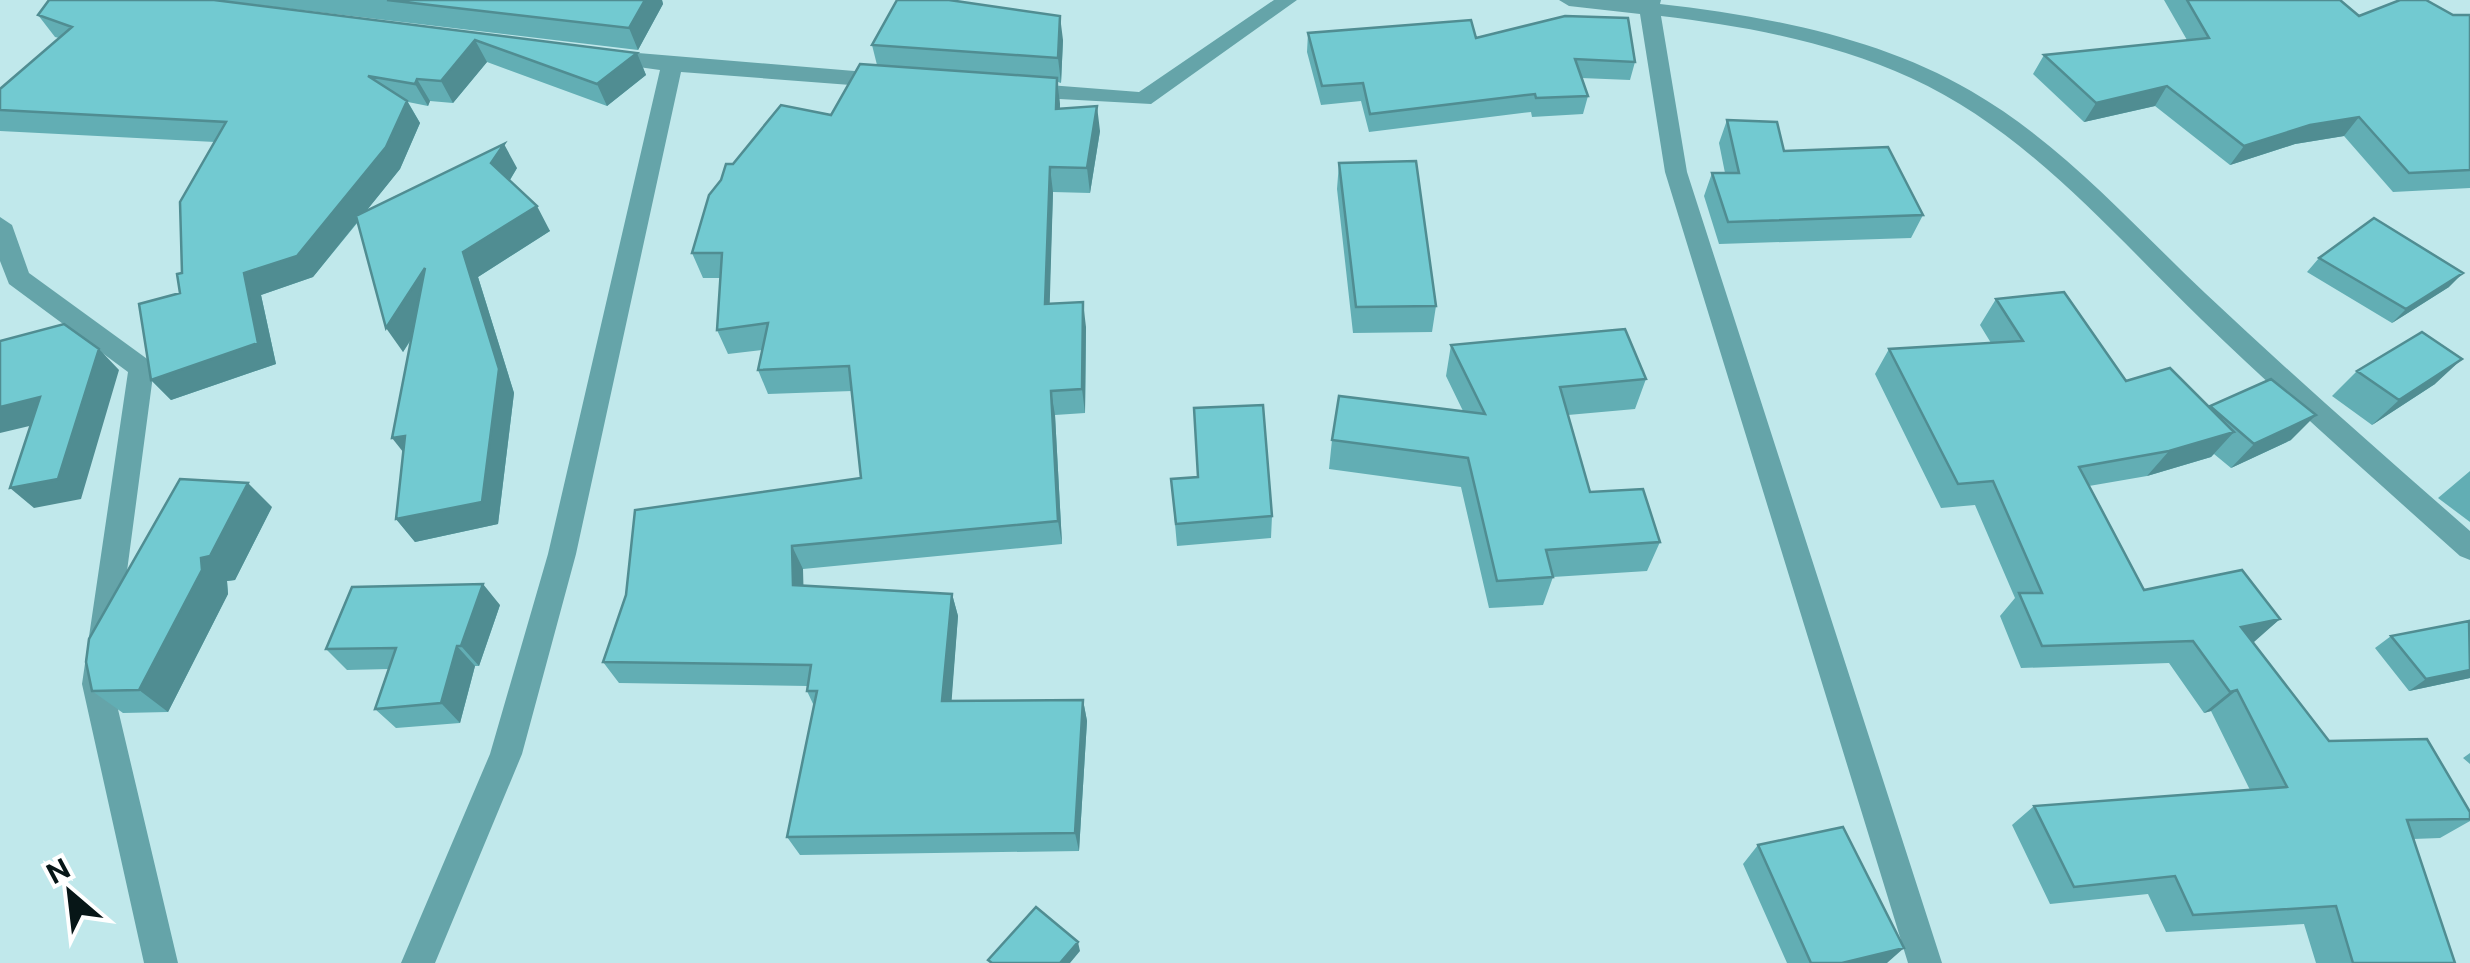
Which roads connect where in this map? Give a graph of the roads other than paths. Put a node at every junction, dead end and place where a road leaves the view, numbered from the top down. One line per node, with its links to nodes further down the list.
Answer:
1 (1288, 0): 7 (street)
2 (1569, 0): 3 (street)
3 (1650, 4): 9 (street); 12 (street)
4 (576, 53): 5 (street)
5 (672, 65): 6 (street); 11 (street)
6 (908, 82)
7 (1006, 89)
8 (0, 225): 10 (street)
9 (2470, 548)
10 (161, 963)
11 (418, 963)
12 (1925, 963)

